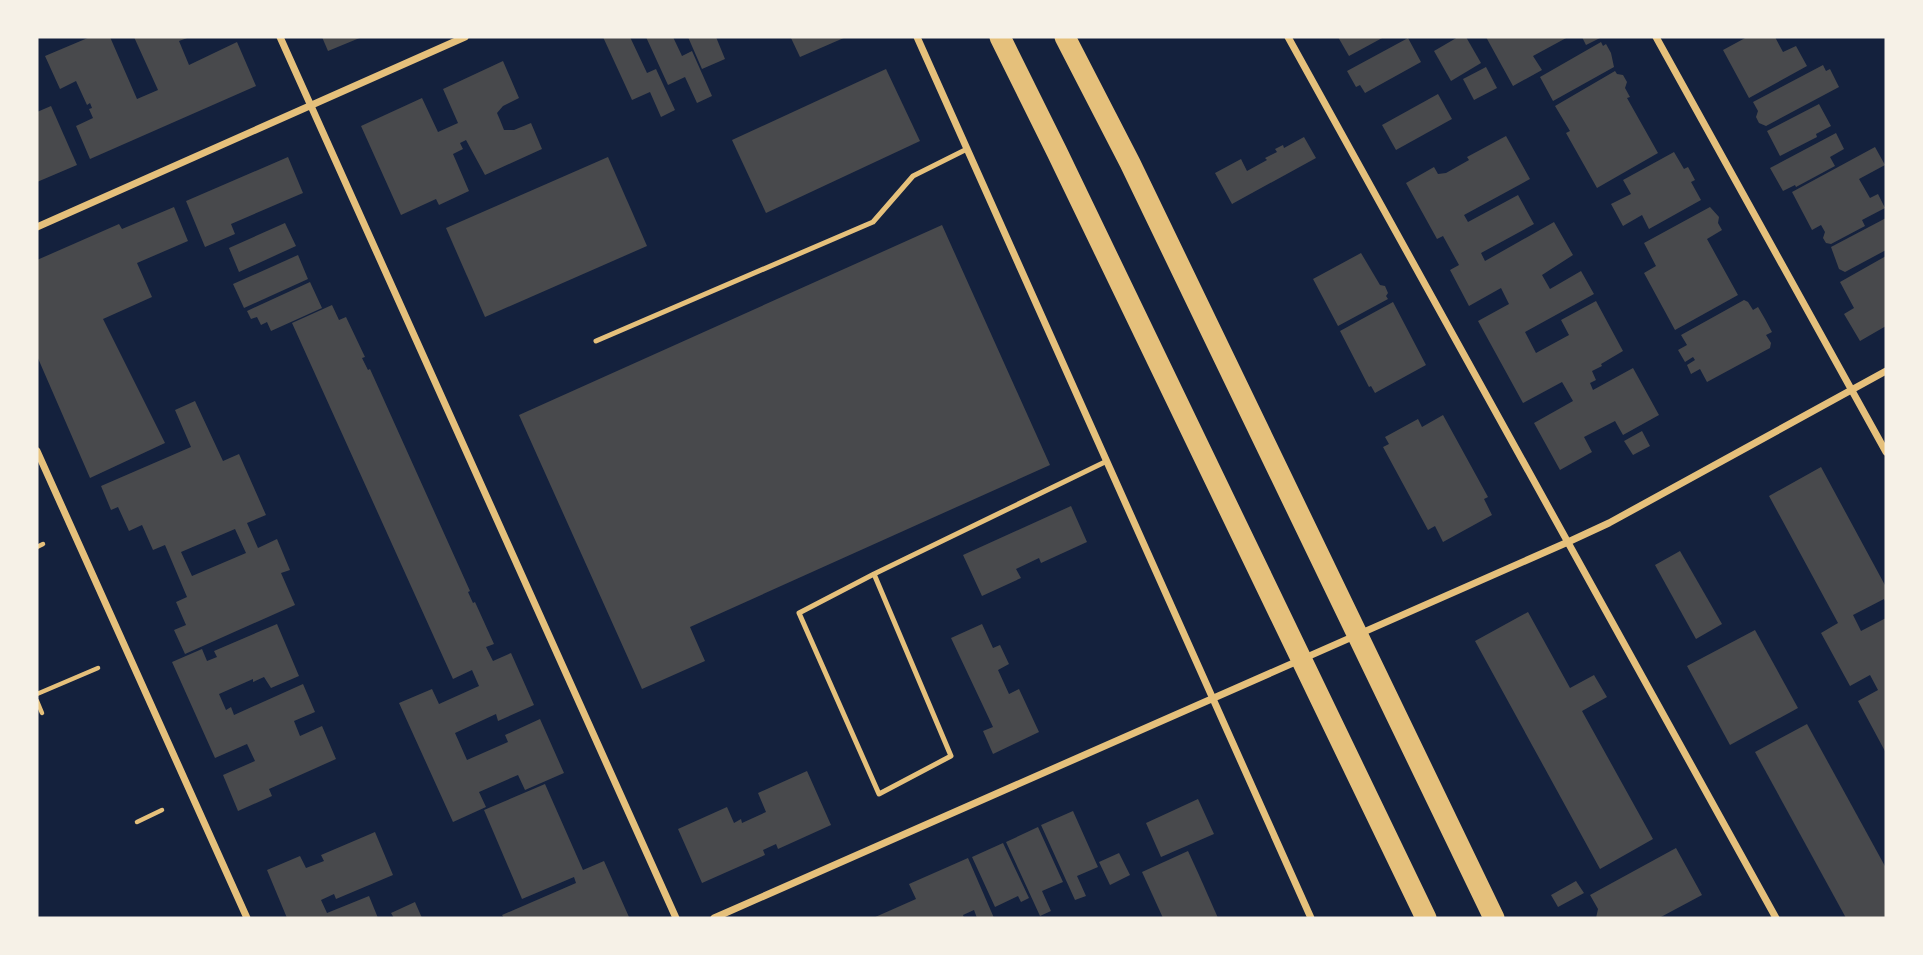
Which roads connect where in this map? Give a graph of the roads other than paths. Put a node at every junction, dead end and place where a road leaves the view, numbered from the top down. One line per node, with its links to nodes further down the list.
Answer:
1 (280, 37): 8 (street)
2 (465, 37): 8 (street)
3 (917, 37): 9 (street)
4 (1000, 37): 24 (highway)
5 (1065, 37): 25 (highway)
6 (1288, 37): 17 (street)
7 (1656, 37): 13 (street)
8 (311, 105): 10 (street); 21 (street)
9 (967, 149): 11 (lane); 16 (street)
10 (37, 227)
11 (596, 341)
12 (1886, 371): 13 (street)
13 (1853, 390): 15 (street); 17 (street)
14 (37, 451): 20 (street)
15 (1886, 452)
16 (1107, 461): 18 (lane); 19 (street)
17 (1567, 542): 19 (street); 26 (street)
18 (874, 574): 18 (lane)
19 (1213, 698): 22 (street); 23 (street)
20 (247, 918)
21 (676, 918)
22 (714, 918)
23 (1311, 918)
24 (1426, 918)
25 (1494, 918)
26 (1776, 918)

